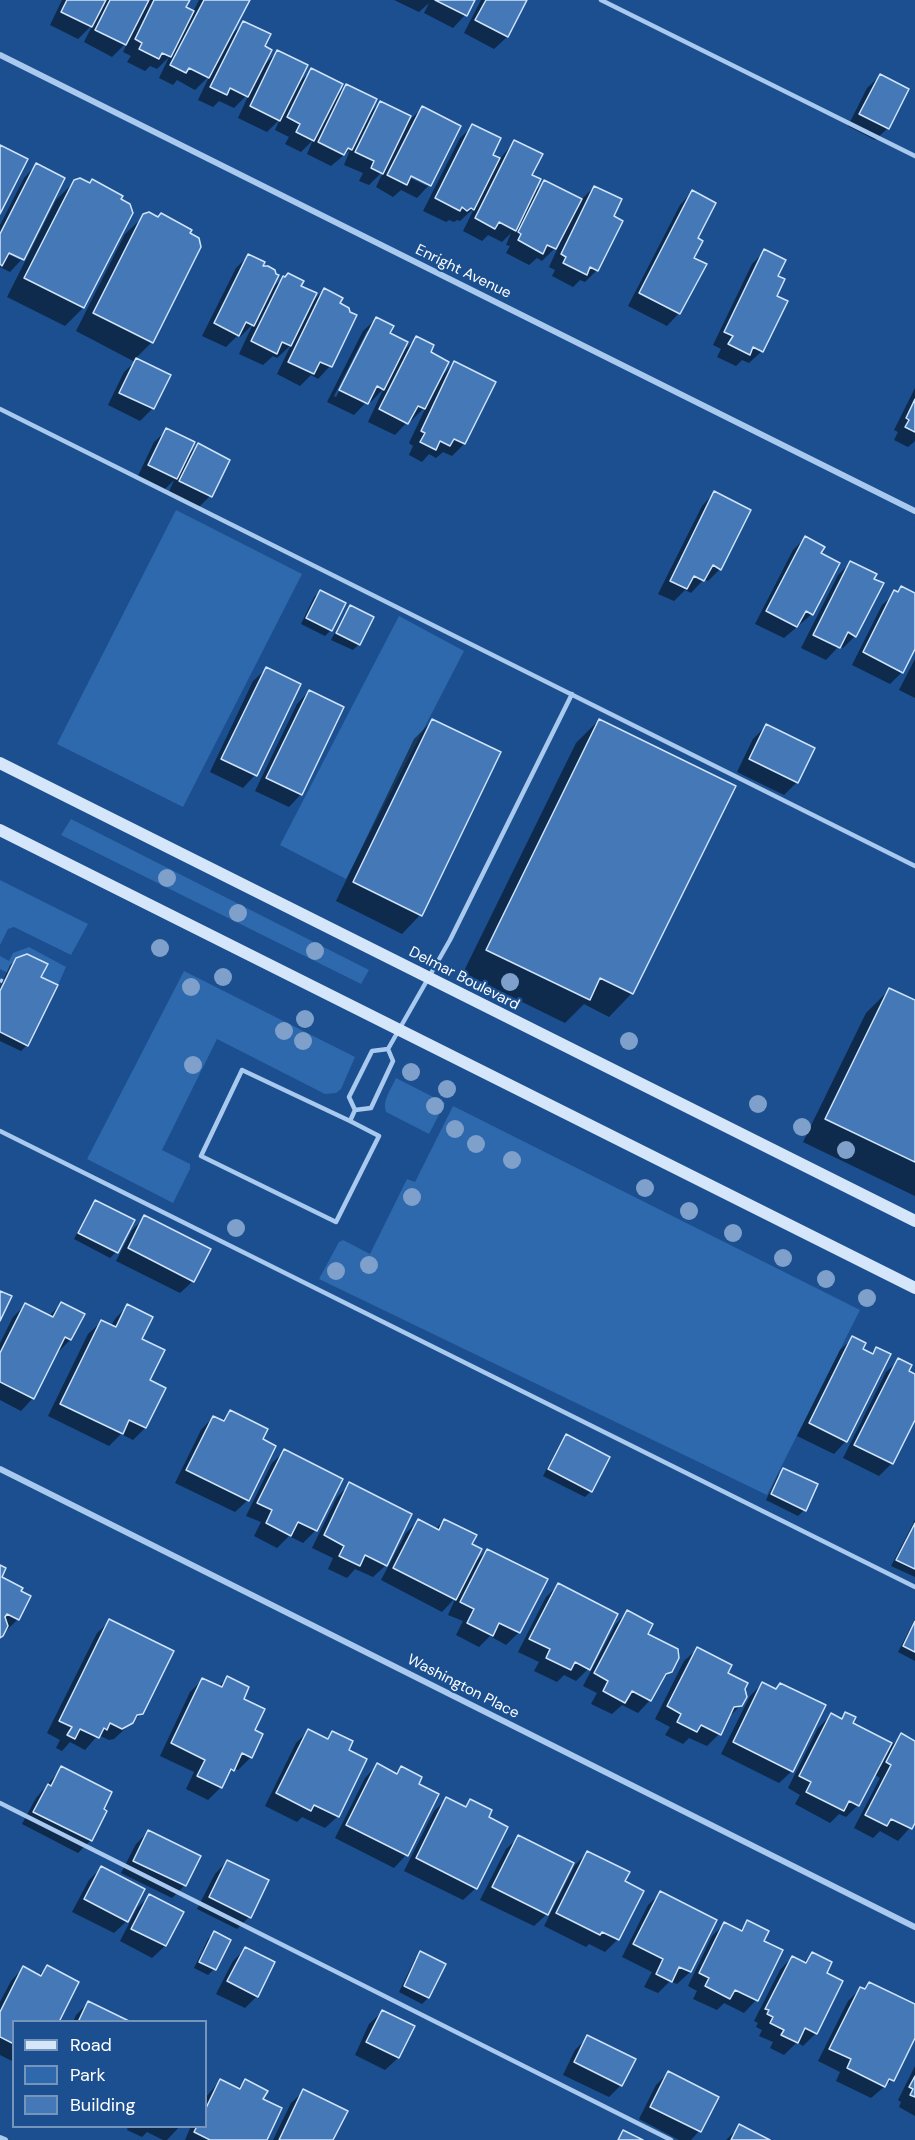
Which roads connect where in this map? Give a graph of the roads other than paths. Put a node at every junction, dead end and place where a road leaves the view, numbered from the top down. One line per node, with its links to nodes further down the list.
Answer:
1 (601, 0): 3 (lane)
2 (0, 55): 5 (street, Enright Avenue)
3 (915, 156)
4 (0, 409): 6 (lane)
5 (915, 511)
6 (572, 694): 9 (lane); 10 (lane)
7 (0, 763): 10 (main road, Delmar Boulevard)
8 (0, 830): 11 (main road)
9 (915, 866)
10 (427, 978): 11 (lane); 16 (main road, Delmar Boulevard)
11 (398, 1030): 12 (lane); 17 (main road)
12 (388, 1049): 13 (lane); 13 (lane)
13 (356, 1110): 14 (lane)
14 (350, 1121): 14 (lane)
15 (0, 1131): 19 (lane)
16 (915, 1221)
17 (915, 1288)
18 (0, 1468): 21 (street, Washington Place)
19 (915, 1587)
20 (0, 1803): 24 (lane)
21 (915, 1927)
22 (0, 2138): 23 (street)
23 (5, 2140)
24 (671, 2140)

